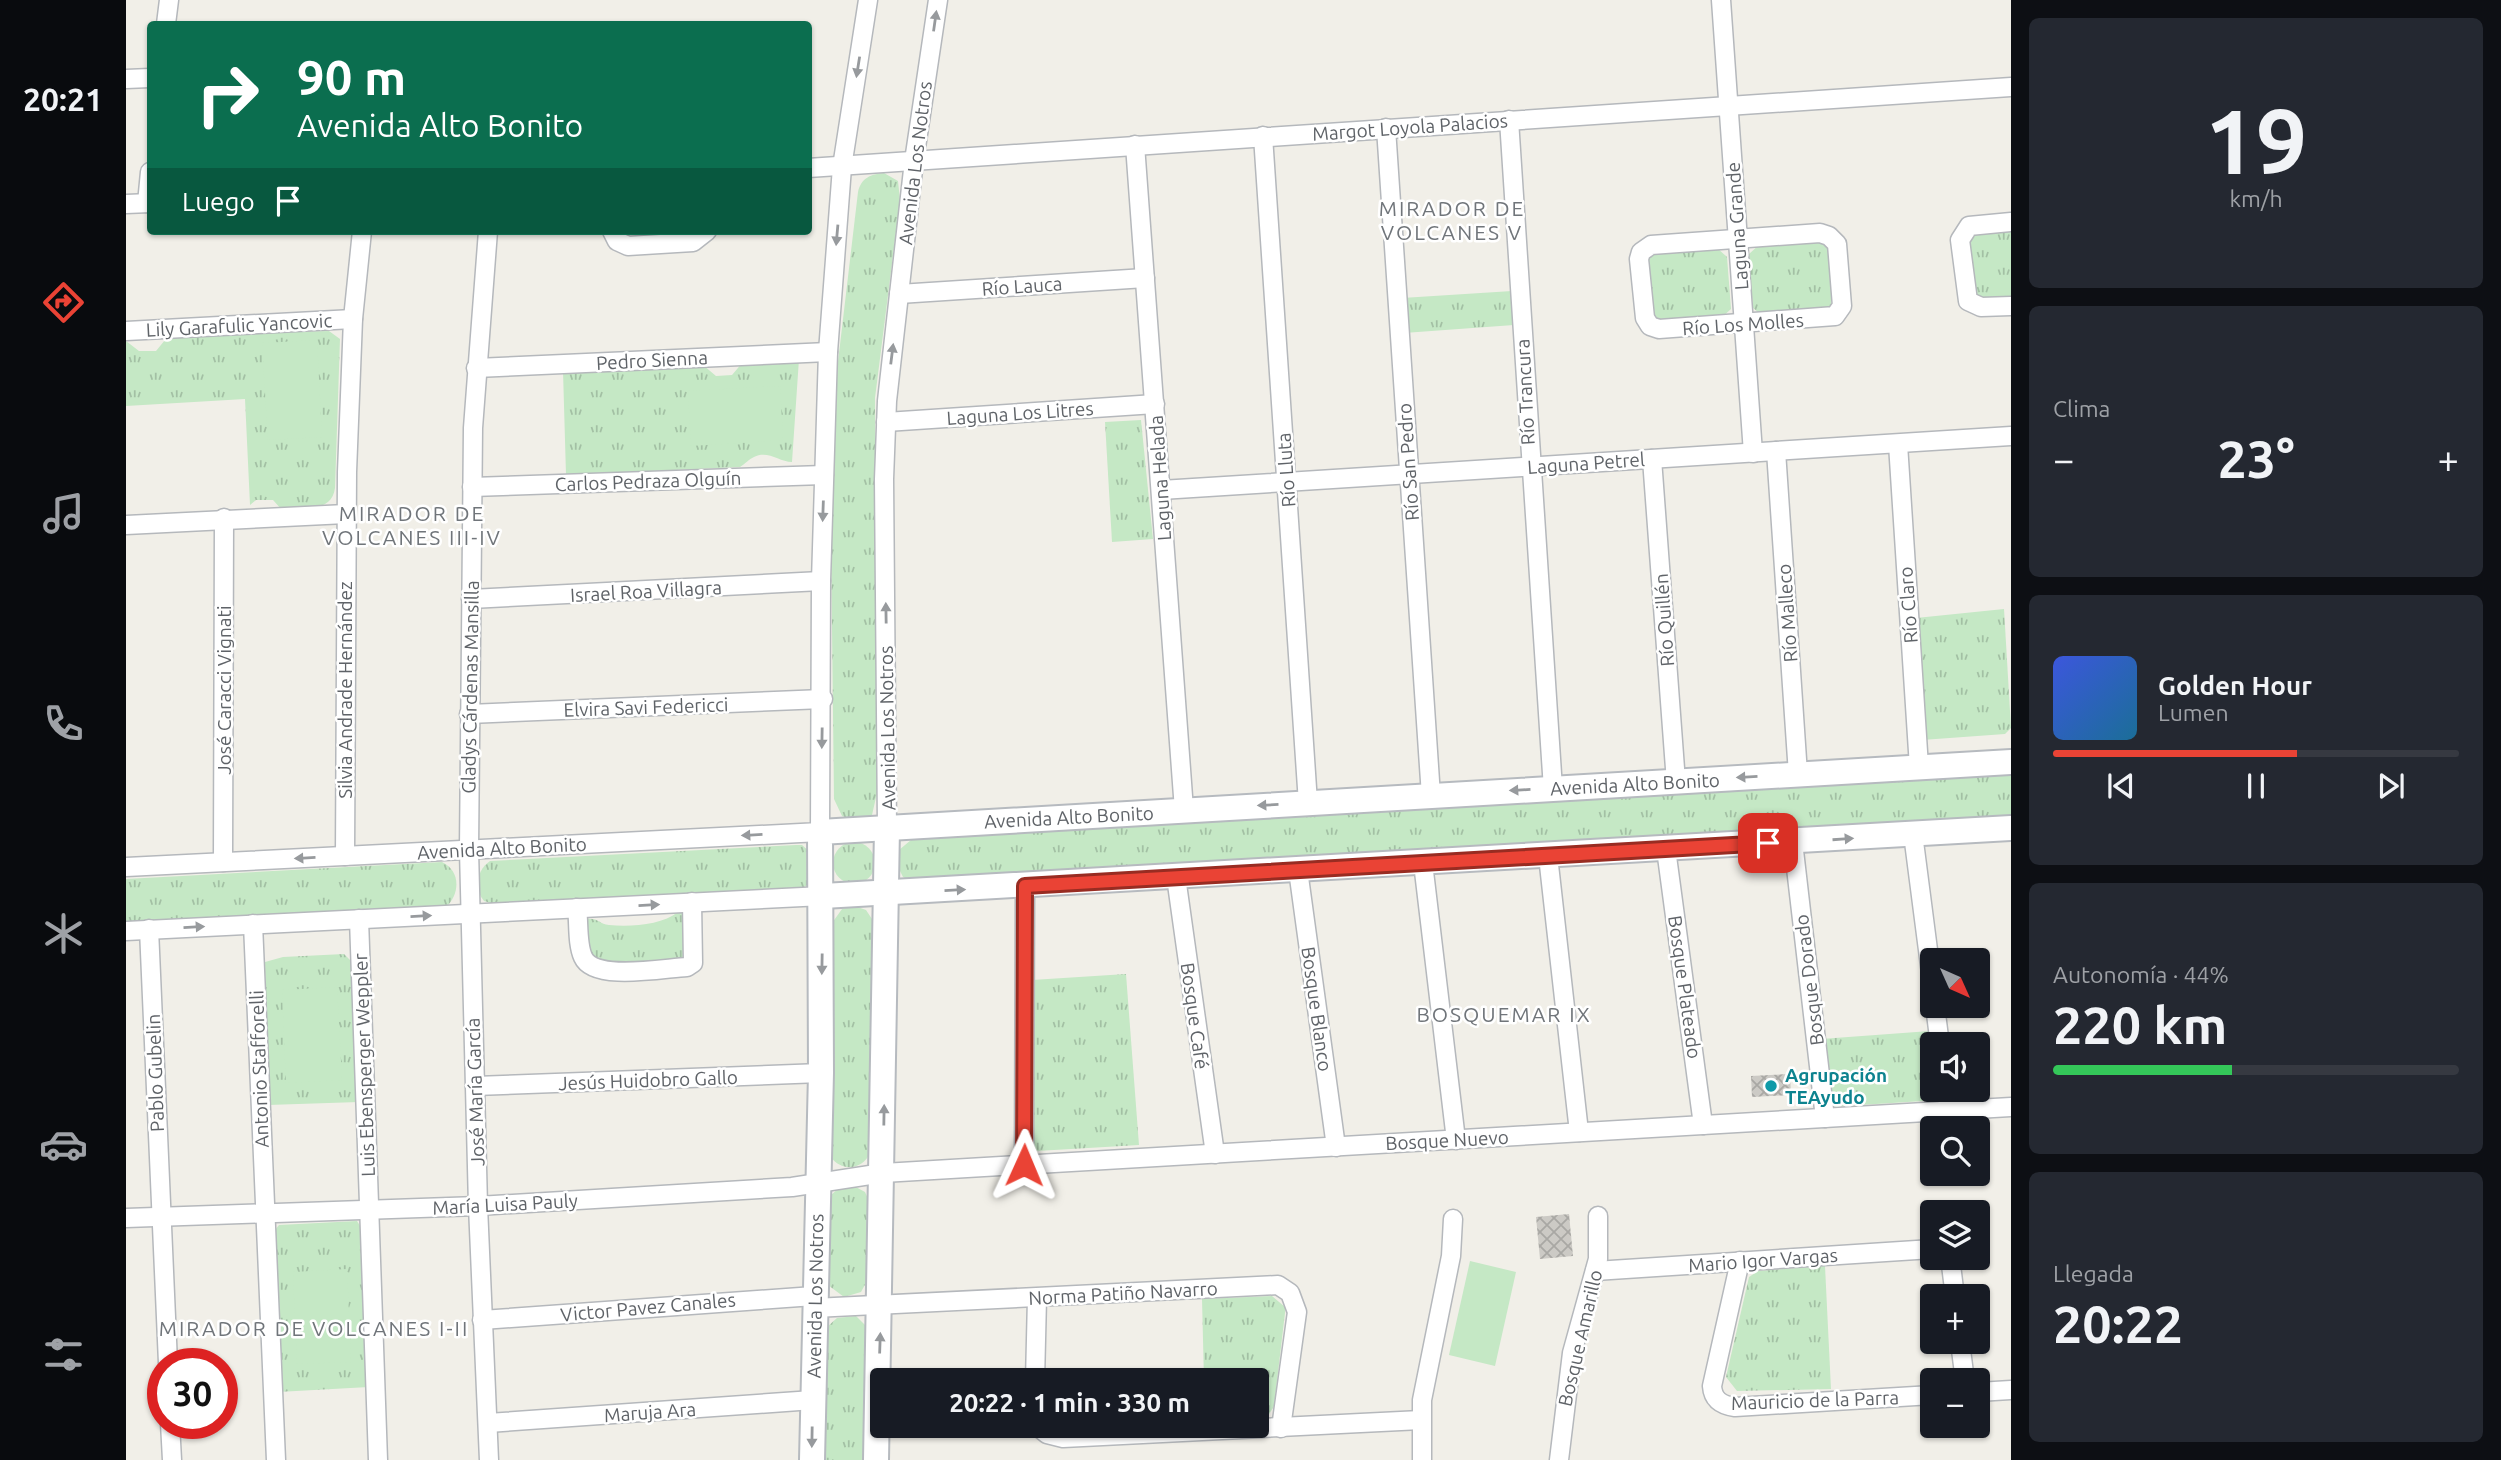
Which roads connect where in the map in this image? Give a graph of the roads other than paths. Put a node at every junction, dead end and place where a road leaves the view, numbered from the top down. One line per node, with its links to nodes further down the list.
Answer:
1 (169, 0): 5 (street)
2 (868, 0): 15 (street, Avenida Los Notros, one-way to 15)
3 (938, 0): 14 (street, Avenida Los Notros, one-way to 3)
4 (1721, 0): 9 (street, Laguna Grande)
5 (166, 21)
6 (147, 78): 7 (street)
7 (126, 79)
8 (2011, 87): 9 (street, Margot Loyola Palacios)
9 (1729, 106): 10 (street, Margot Loyola Palacios); 24 (street, Laguna Grande)
10 (1509, 120): 11 (street, Margot Loyola Palacios); 40 (street, Río Trancura)
11 (1386, 128): 12 (street, Margot Loyola Palacios); 41 (street, Río San Pedro)
12 (1263, 136): 13 (street, Margot Loyola Palacios); 43 (street, Río Lluta)
13 (1135, 145): 14 (street, Margot Loyola Palacios); 25 (street, Laguna Helada)
14 (914, 162): 15 (street, Margot Loyola Palacios); 26 (street, Avenida Los Notros)
15 (842, 167): 16 (street, Margot Loyola Palacios); 31 (street, Avenida Los Notros, one-way to 31)
16 (812, 168)
17 (147, 203): 18 (street)
18 (126, 204)
19 (2011, 222): 27 (street)
20 (362, 235): 28 (street, Silvia Andrade Hernández)
21 (488, 235): 32 (street, Gladys Cárdenas Mansilla)
22 (614, 235): 23 (street)
23 (702, 235)
24 (1738, 239): 29 (street, Laguna Grande); 29 (street, Río Los Molles); 29 (street, Río Los Molles)
25 (1145, 278): 26 (street, Río Lauca); 33 (street, Laguna Helada)
26 (899, 294): 34 (street, Avenida Los Notros, one-way to 26)
27 (2011, 306)
28 (353, 319): 30 (street, Lily Garafulic Yancovic); 46 (street, Silvia Andrade Hernández)
29 (1744, 324): 38 (street, Laguna Grande)
30 (126, 331)
31 (828, 352): 32 (street, Pedro Sienna); 42 (street, Avenida Los Notros)
32 (476, 368): 44 (street, Gladys Cárdenas Mansilla)
33 (1155, 404): 34 (street, Laguna Los Litres); 45 (street, Laguna Helada)
34 (886, 422): 61 (street, Avenida Los Notros, one-way to 34)
35 (2011, 436): 36 (street, Laguna Petrel)
36 (1898, 444): 37 (street, Laguna Petrel); 54 (street, Río Claro)
37 (1776, 451): 38 (street, Laguna Petrel); 55 (street, Río Malleco)
38 (1753, 453): 39 (street, Laguna Petrel)
39 (1652, 459): 40 (street, Laguna Petrel); 56 (street, Río Quillén)
40 (1530, 467): 41 (street, Laguna Petrel); 57 (street, Río Trancura)
41 (1409, 474): 43 (street, Laguna Petrel); 58 (street, Río San Pedro)
42 (824, 475): 44 (street, Carlos Pedraza Olguín); 49 (street, Avenida Los Notros, one-way to 49)
43 (1287, 482): 45 (street, Laguna Petrel); 59 (street, Río Lluta)
44 (472, 487): 50 (street, Gladys Cárdenas Mansilla)
45 (1161, 490): 60 (street, Laguna Helada)
46 (346, 514): 47 (street); 68 (street, Silvia Andrade Hernández)
47 (224, 518): 48 (street); 70 (street, José Caracci Vignati)
48 (126, 525)
49 (821, 581): 50 (street, Israel Roa Villagra); 51 (street, Avenida Los Notros)
50 (471, 599): 52 (street, Gladys Cárdenas Mansilla)
51 (823, 699): 52 (street, Elvira Savi Federicci); 63 (street, Avenida Los Notros, one-way to 63)
52 (469, 714): 67 (street, Gladys Cárdenas Mansilla)
53 (2011, 762): 54 (street, Avenida Alto Bonito)
54 (1919, 767): 55 (street, Avenida Alto Bonito)
55 (1798, 774): 56 (street, Avenida Alto Bonito, one-way to 56)
56 (1675, 782): 57 (street, Avenida Alto Bonito)
57 (1553, 789): 58 (street, Avenida Alto Bonito, one-way to 58)
58 (1431, 796): 59 (street, Avenida Alto Bonito)
59 (1308, 803): 60 (street, Avenida Alto Bonito, one-way to 60)
60 (1184, 810): 61 (street, Avenida Alto Bonito)
61 (887, 828): 63 (street, Avenida Alto Bonito); 76 (street, Avenida Los Notros)
62 (2011, 828): 64 (street)
63 (820, 832): 67 (street, Avenida Alto Bonito, one-way to 67); 77 (street, Avenida Los Notros)
64 (1913, 834): 65 (street, one-way to 64); 85 (street)
65 (1793, 842): 66 (street); 91 (street, Bosque Dorado)
66 (1666, 849): 69 (street); 92 (street, Bosque Plateado)
67 (469, 850): 68 (street, Avenida Alto Bonito); 80 (street, José María García)
68 (345, 856): 70 (street, Avenida Alto Bonito, one-way to 70)
69 (1548, 856): 71 (street); 93 (street)
70 (223, 862): 72 (street, Avenida Alto Bonito)
71 (1423, 863): 73 (street); 94 (street)
72 (126, 867)
73 (1298, 870): 74 (street); 95 (street, Bosque Blanco)
74 (1176, 877): 75 (street); 96 (street, Bosque Café)
75 (1025, 886): 76 (street, one-way to 75); 97 (street)
76 (887, 893): 77 (street); 98 (street, Avenida Los Notros, one-way to 76)
77 (822, 896): 78 (street); 86 (street, Avenida Los Notros, one-way to 86)
78 (692, 902): 79 (street, one-way to 78); 79 (street)
79 (577, 908): 80 (street)
80 (469, 914): 81 (street, one-way to 80); 87 (street, José María García)
81 (359, 919): 82 (street); 101 (street, Luis Ebensperger Weppler)
82 (254, 924): 83 (street, one-way to 82); 102 (street, Antonio Stafforelli)
83 (149, 929): 84 (street); 103 (street, Pablo Gubelin)
84 (126, 930)
85 (1928, 948)
86 (821, 1073): 87 (street, Jesús Huidobro Gallo); 99 (street, Avenida Los Notros)
87 (475, 1086): 100 (street, José María García)
88 (1947, 1102): 90 (street)
89 (2011, 1107): 90 (street, Bosque Nuevo)
90 (1948, 1111): 91 (street, Bosque Nuevo)
91 (1825, 1118): 92 (street, Bosque Nuevo)
92 (1703, 1125): 93 (street, Bosque Nuevo)
93 (1579, 1132): 94 (street, Bosque Nuevo)
94 (1457, 1140): 95 (street, Bosque Nuevo)
95 (1336, 1147): 96 (street, Bosque Nuevo)
96 (1214, 1154): 97 (street, Bosque Nuevo)
97 (1024, 1165): 98 (street, Bosque Nuevo)
98 (883, 1173): 99 (street, María Luisa Pauly); 112 (street, Avenida Los Notros)
99 (818, 1183): 100 (street, María Luisa Pauly); 111 (street, Avenida Los Notros)
100 (478, 1206): 101 (street, María Luisa Pauly); 113 (street, José María García)
101 (368, 1210): 102 (street, María Luisa Pauly); 127 (street, Luis Ebensperger Weppler)
102 (265, 1214): 103 (street, María Luisa Pauly); 126 (street, Antonio Stafforelli)
103 (161, 1216): 105 (street, María Luisa Pauly); 114 (street, Pablo Gubelin)
104 (1598, 1216): 109 (street, Bosque Amarillo)
105 (126, 1218)
106 (1453, 1220): 120 (street)
107 (1920, 1250): 108 (street, Mario Igor Vargas)
108 (1740, 1261): 109 (street, Mario Igor Vargas); 118 (street, Mauricio de la Parra)
109 (1595, 1271): 132 (street, Bosque Amarillo)
110 (1037, 1298): 112 (street, Norma Patiño Navarro); 115 (street); 122 (street, Norma Patiño Navarro)
111 (814, 1302): 112 (street, Norma Patiño Navarro); 113 (street, Victor Pavez Canales); 119 (street, Avenida Los Notros)
112 (881, 1306): 130 (street, Avenida Los Notros, one-way to 112)
113 (482, 1320): 121 (street, José María García)
114 (167, 1348)
115 (1035, 1368)
116 (2011, 1390): 117 (street)
117 (1990, 1391)
118 (1920, 1396)
119 (813, 1400): 121 (street, Maruja Ara); 129 (street, Avenida Los Notros, one-way to 129)
120 (1421, 1420): 122 (street); 131 (street)
121 (488, 1423): 128 (street, José María García)
122 (1281, 1428): 123 (street)
123 (1269, 1429)
124 (171, 1439): 125 (street)
125 (172, 1460)
126 (276, 1460)
127 (378, 1460)
128 (489, 1460)
129 (812, 1460)
130 (876, 1460)
131 (1422, 1460)
132 (1559, 1460)

